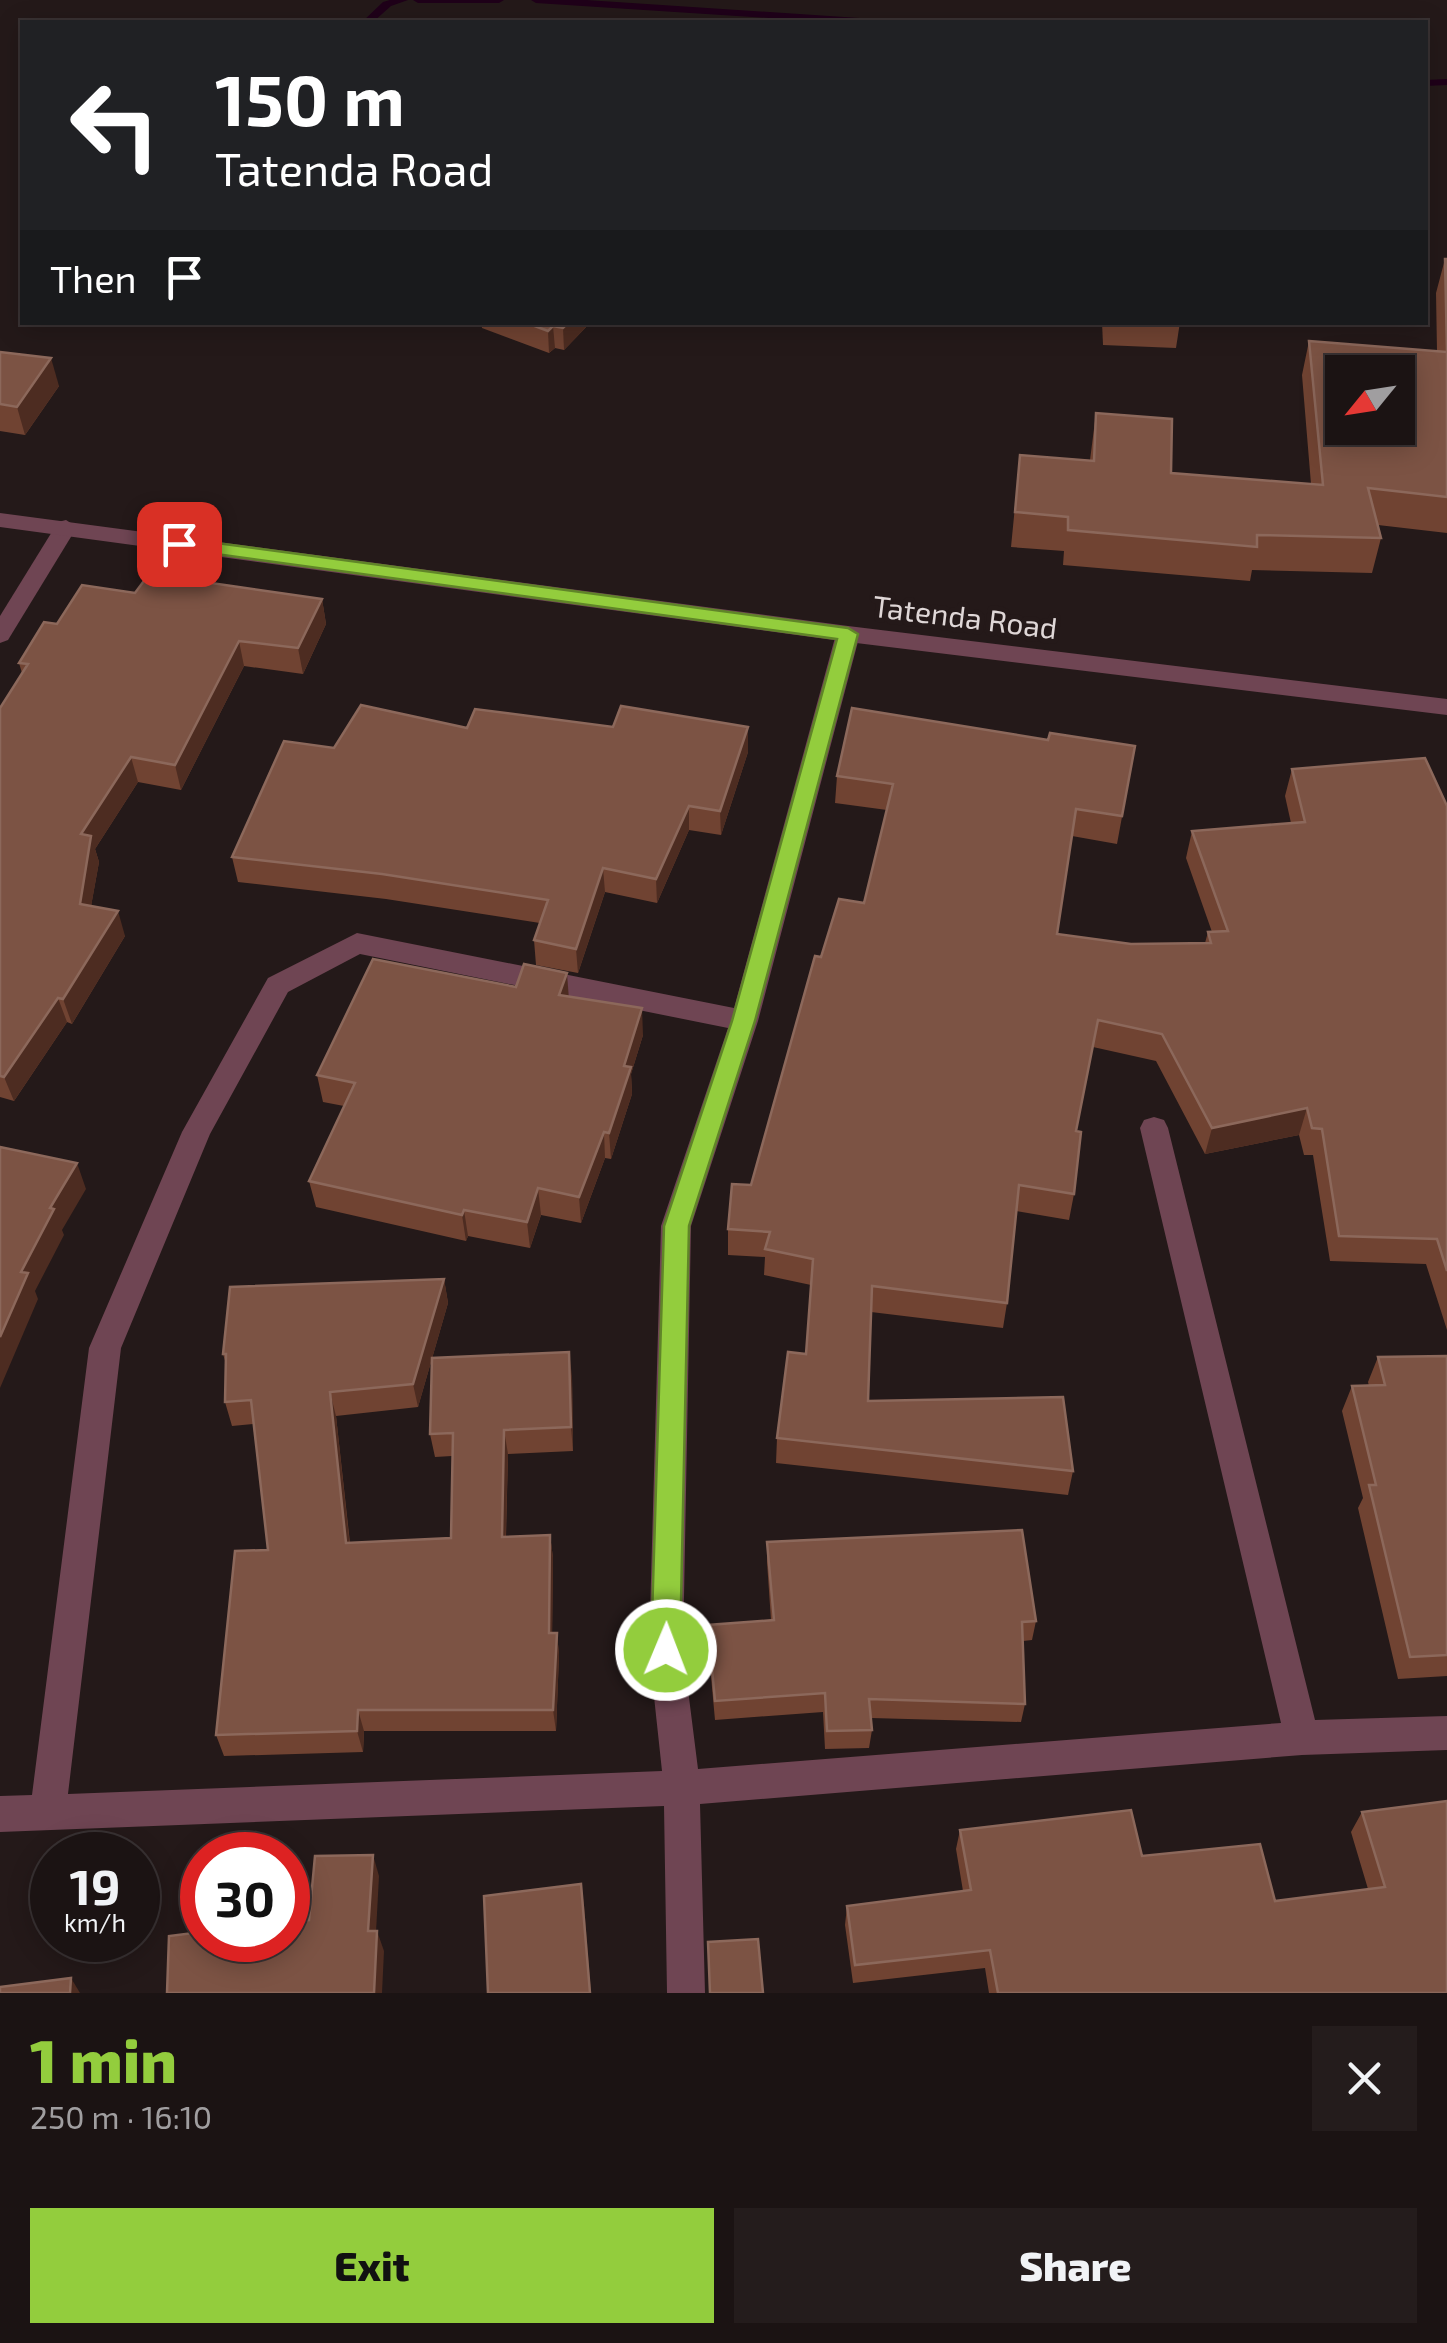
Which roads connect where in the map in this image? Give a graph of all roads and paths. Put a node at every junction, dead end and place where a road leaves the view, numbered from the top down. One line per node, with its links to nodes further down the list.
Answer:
1 (0, 520): 2 (street, Tatenda Road)
2 (66, 527): 3 (street, Tatenda Road); 4 (street)
3 (848, 634): 5 (street, Tatenda Road); 6 (street)
4 (0, 635)
5 (1447, 706)
6 (744, 1021): 10 (street); 11 (street)
7 (1154, 1128): 9 (street)
8 (1447, 1733): 9 (street)
9 (1302, 1738): 10 (street)
10 (682, 1788): 11 (street); 13 (street)
11 (48, 1811): 12 (street)
12 (0, 1814)
13 (686, 1993)

